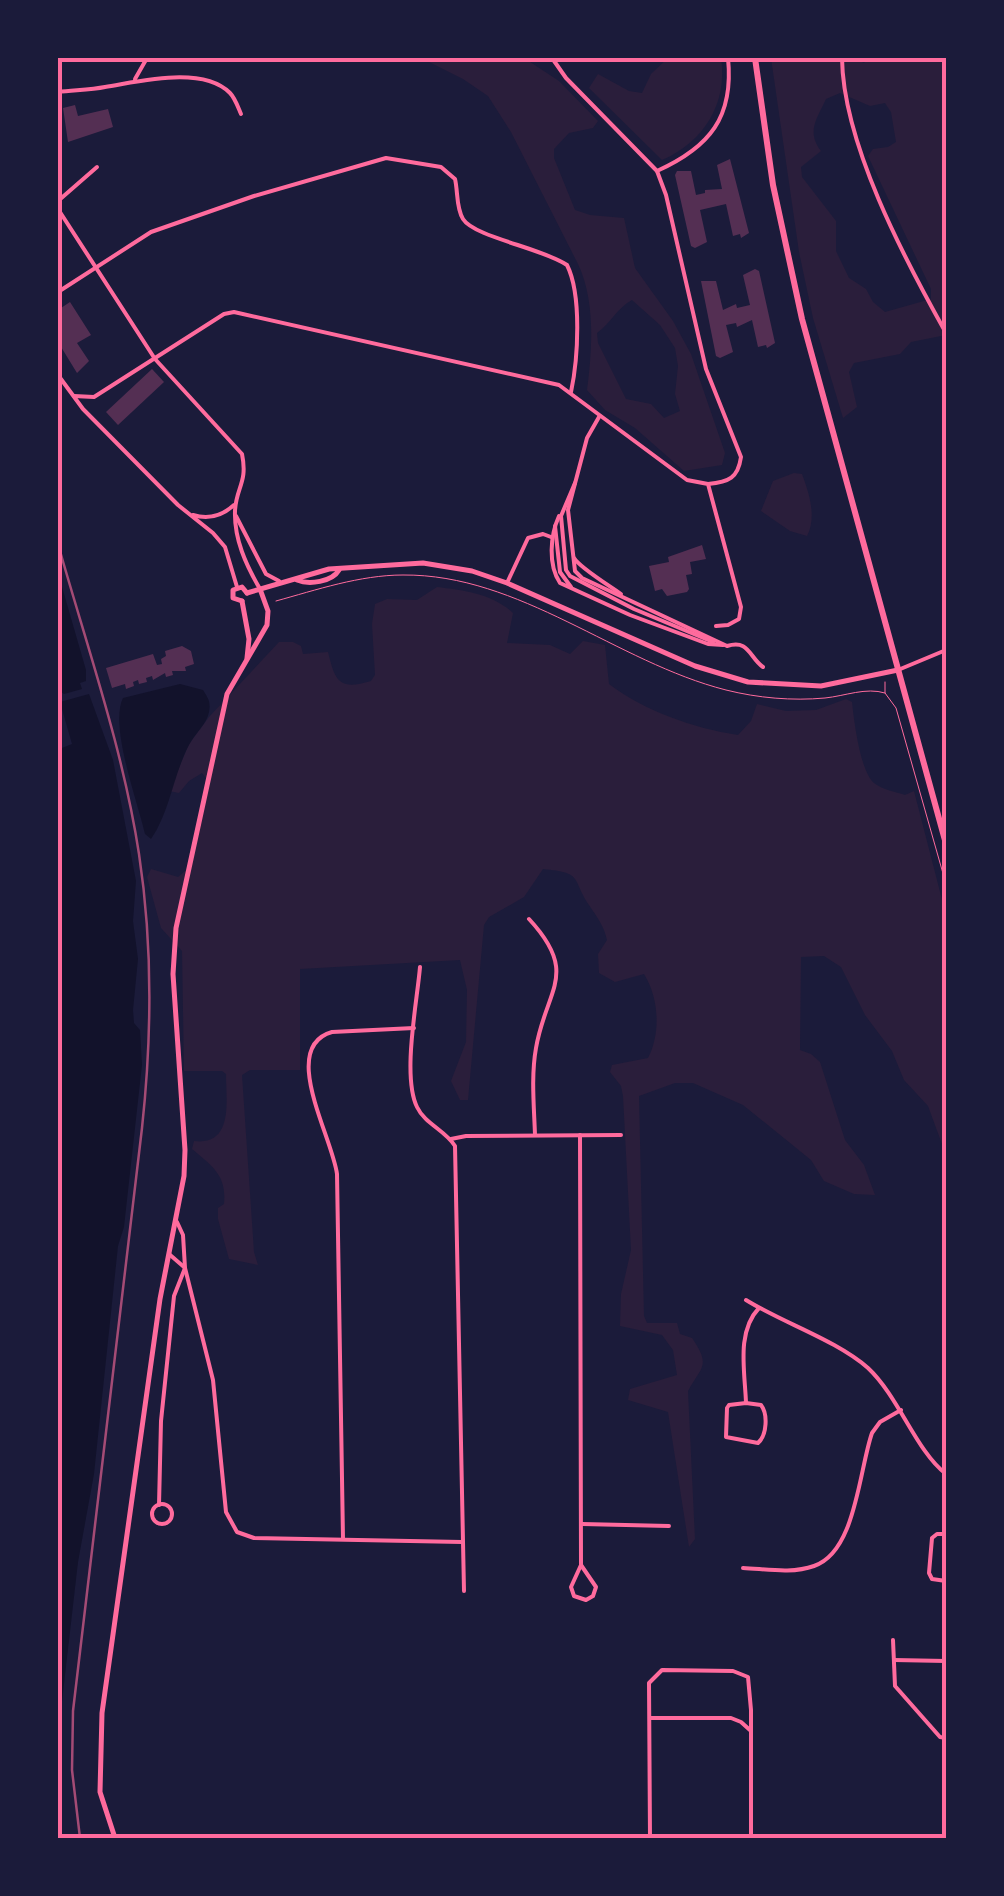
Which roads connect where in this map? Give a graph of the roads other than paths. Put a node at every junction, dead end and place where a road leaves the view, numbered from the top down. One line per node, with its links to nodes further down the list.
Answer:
1 (148, 58): 6 (street)
2 (552, 58): 10 (street)
3 (728, 58): 10 (street)
4 (755, 58): 43 (highway)
5 (842, 58): 15 (street)
6 (134, 81): 7 (street); 8 (street)
7 (58, 92)
8 (241, 114)
9 (96, 167): 11 (street)
10 (658, 171): 24 (street)
11 (58, 201)
12 (58, 209): 13 (street)
13 (96, 268): 14 (street); 16 (street); 18 (street)
14 (58, 292)
15 (946, 333)
16 (155, 359): 18 (street); 20 (street); 25 (street)
17 (58, 375): 19 (street)
18 (571, 392): 22 (street)
19 (74, 396): 20 (street); 21 (street)
20 (94, 397): 21 (street)
21 (89, 412): 27 (street)
22 (600, 417): 23 (street); 24 (street)
23 (580, 474): 26 (street); 39 (street)
24 (708, 484): 38 (street)
25 (237, 502): 27 (street); 28 (street)
26 (562, 510): 29 (street); 39 (street)
27 (188, 514): 33 (street)
28 (236, 516): 32 (street); 34 (street)
29 (556, 522): 30 (street); 36 (street)
30 (551, 537): 31 (street); 36 (street)
31 (507, 583): 32 (street); 43 (street)
32 (283, 584): 34 (street)
33 (238, 587): 35 (street); 37 (street)
34 (260, 589): 35 (street); 41 (street)
35 (248, 593): 37 (street)
36 (583, 595): 39 (street)
37 (242, 602): 41 (street)
38 (716, 626)
39 (727, 646): 42 (street)
40 (946, 650): 43 (street)
41 (247, 659): 52 (street)
42 (763, 666)
43 (898, 670): 44 (highway)
44 (946, 844)
45 (529, 920): 48 (street)
46 (420, 968): 47 (street)
47 (414, 1028): 51 (street); 64 (street)
48 (534, 1134): 49 (street); 51 (street)
49 (580, 1135): 50 (street); 61 (street)
50 (621, 1136)
51 (451, 1139): 65 (street)
52 (176, 1220): 53 (street); 54 (street)
53 (168, 1254): 54 (street); 76 (street)
54 (186, 1268): 60 (street); 64 (street)
55 (746, 1300): 56 (street)
56 (760, 1308): 57 (street); 58 (street)
57 (746, 1403): 57 (street)
58 (901, 1410): 59 (street); 67 (street)
59 (946, 1474)
60 (159, 1505)
61 (582, 1524): 62 (street); 66 (street)
62 (669, 1526)
63 (946, 1534): 68 (street)
64 (343, 1539): 65 (street)
65 (462, 1542): 69 (street)
66 (581, 1565): 66 (street)
67 (743, 1568)
68 (946, 1582)
69 (464, 1591)
70 (893, 1640): 71 (street)
71 (894, 1660): 72 (street); 75 (street)
72 (946, 1662)
73 (650, 1718): 74 (street); 74 (street); 77 (street)
74 (752, 1732): 78 (street)
75 (946, 1738)
76 (115, 1838)
77 (650, 1838)
78 (752, 1838)

